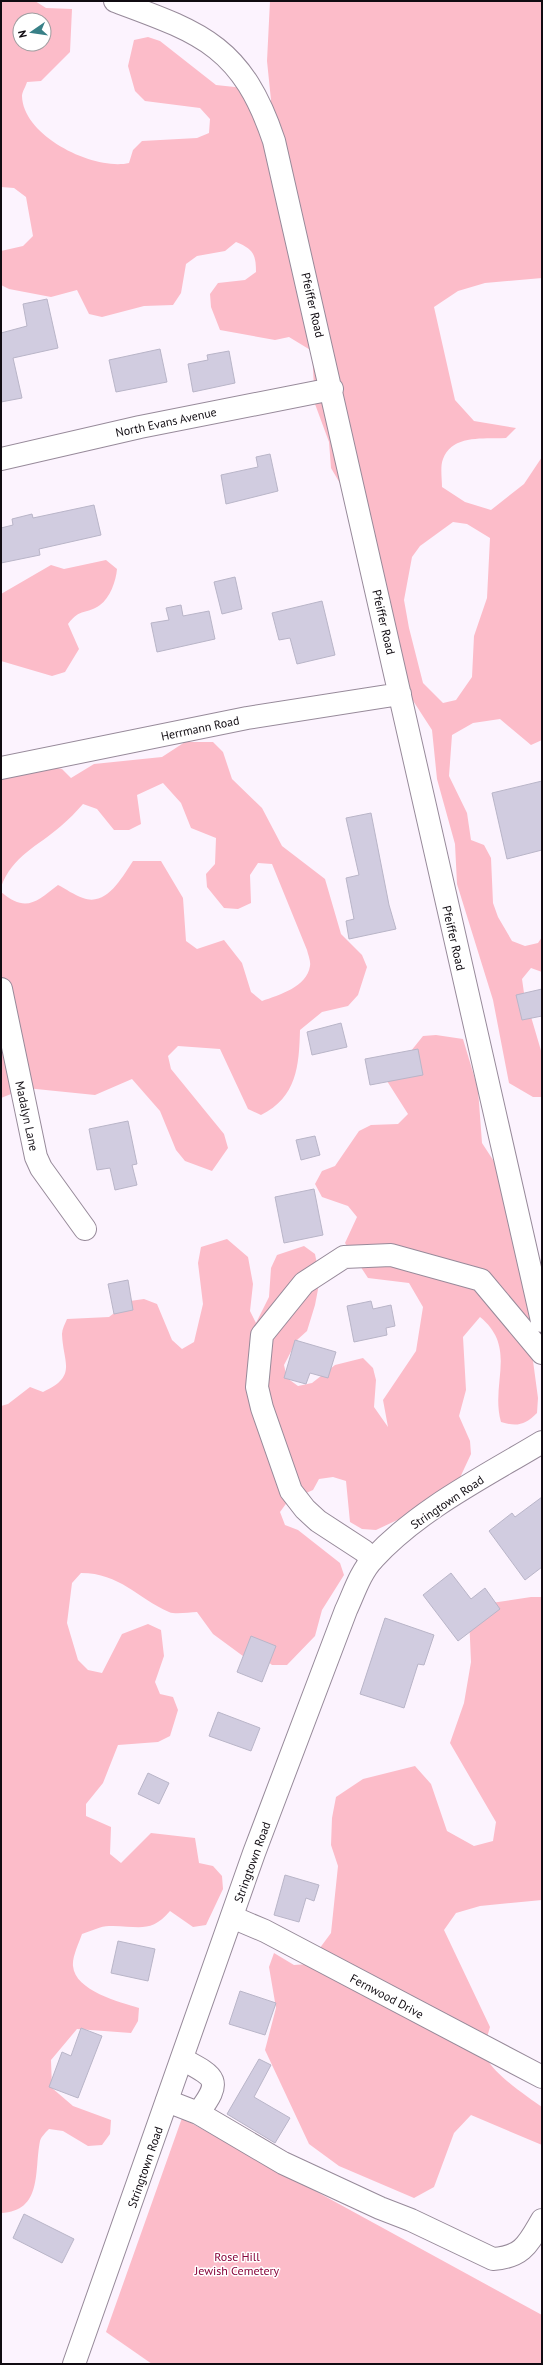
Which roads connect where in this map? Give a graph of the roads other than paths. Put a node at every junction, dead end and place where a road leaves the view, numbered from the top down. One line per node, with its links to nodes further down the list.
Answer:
1 (115, 1): 2 (street, Pfeiffer Road)
2 (332, 389): 3 (street, North Evans Avenue); 4 (street, Pfeiffer Road)
3 (1, 459)
4 (400, 694): 5 (street, Herrmann Road); 8 (street, Pfeiffer Road)
5 (1, 768)
6 (1, 989): 7 (street, Madalyn Lane)
7 (85, 1229)
8 (542, 1321)
9 (542, 1353): 11 (street)
10 (542, 1442): 11 (street, Stringtown Road)
11 (372, 1560): 12 (street, Stringtown Road)
12 (232, 1917): 13 (street, Stringtown Road); 14 (street, Fernwood Drive)
13 (182, 2059): 15 (street, Stringtown Road); 16 (street)
14 (542, 2077)
15 (168, 2101): 16 (street); 18 (street, Stringtown Road)
16 (198, 2114): 17 (street)
17 (542, 2220)
18 (74, 2364)

